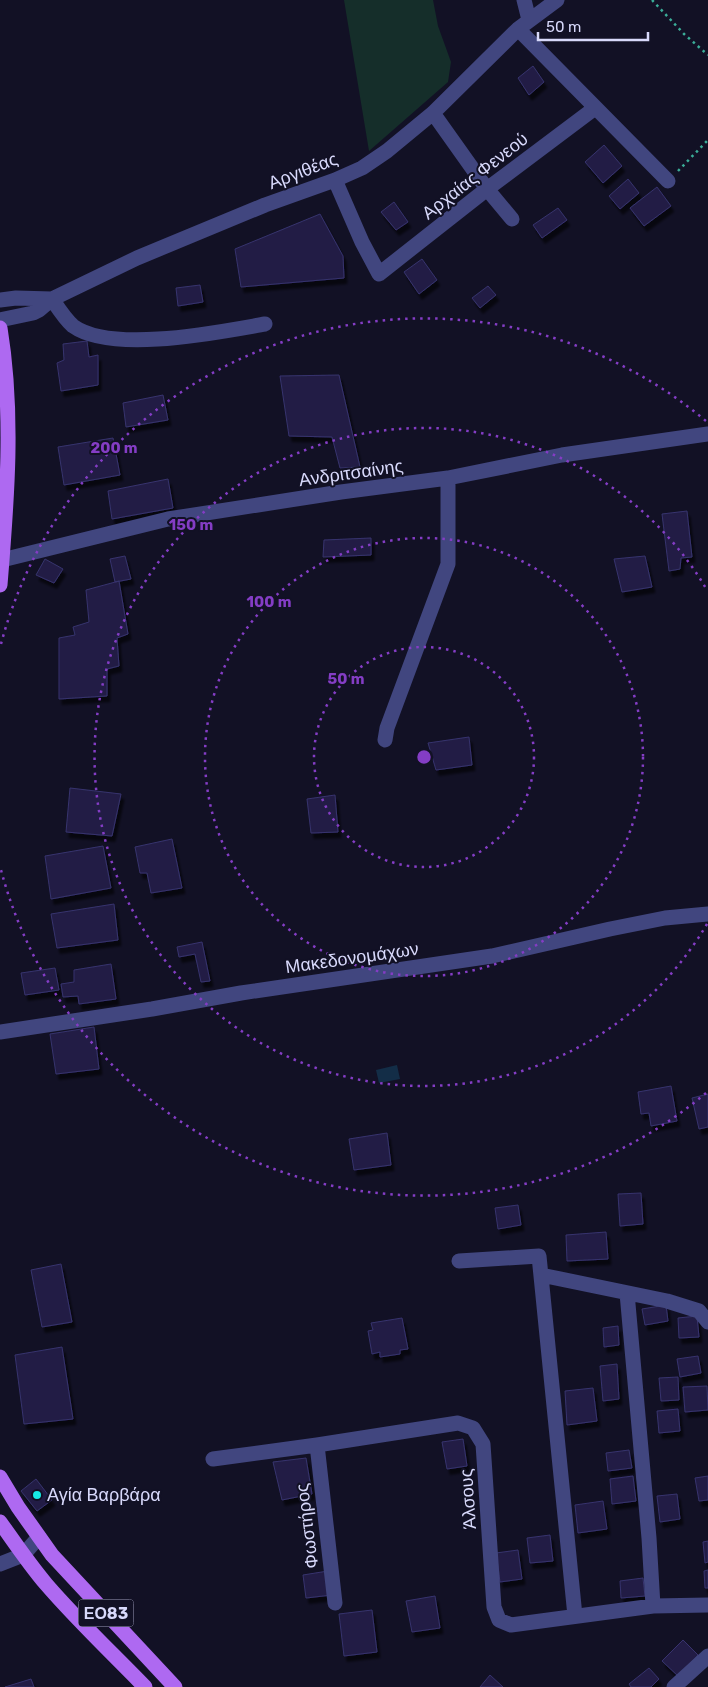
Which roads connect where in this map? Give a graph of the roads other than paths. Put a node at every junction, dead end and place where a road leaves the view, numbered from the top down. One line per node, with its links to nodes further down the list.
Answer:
1 (524, 0): 3 (street)
2 (557, 0): 3 (street, Αργιθέας)
3 (524, 25): 4 (street); 5 (street, Αργιθέας)
4 (595, 108): 7 (street); 8 (street, Αρχαίας Φενεού)
5 (433, 113): 6 (street, Αργιθέας); 8 (street)
6 (335, 180): 8 (street, Αρχαίας Φενεού); 10 (street, Αργιθέας)
7 (668, 181)
8 (487, 189): 9 (street)
9 (512, 219)
10 (52, 299): 11 (street); 12 (street, Αργιθέας); 13 (street)
11 (0, 300)
12 (0, 320)
13 (265, 324)
14 (0, 328): 17 (main road)
15 (708, 434): 16 (street, Ανδριτσαίνης)
16 (448, 478): 17 (street, Ανδριτσαίνης); 19 (street)
17 (2, 560): 18 (main road)
18 (0, 585)
19 (385, 740)
20 (708, 914): 21 (street, Μακεδονομάχων)
21 (0, 1032)
22 (459, 1260): 23 (street)
23 (542, 1275): 24 (street); 36 (street)
24 (627, 1293): 25 (street); 35 (street)
25 (708, 1322)
26 (317, 1445): 27 (street, Άλσους); 33 (street, Φωστήρος); 36 (street, Άλσους)
27 (213, 1459)
28 (0, 1477): 30 (main road, ΕΟ83)
29 (0, 1522): 31 (main road, ΕΟ83)
30 (39, 1536): 31 (street); 39 (main road, ΕΟ83)
31 (23, 1556): 32 (street); 38 (main road, ΕΟ83)
32 (0, 1564)
33 (335, 1603)
34 (708, 1605): 35 (street, Άλσους)
35 (653, 1606): 36 (street, Άλσους)
36 (575, 1616)
37 (708, 1656): 40 (street)
38 (145, 1687)
39 (175, 1687)
40 (674, 1687)

